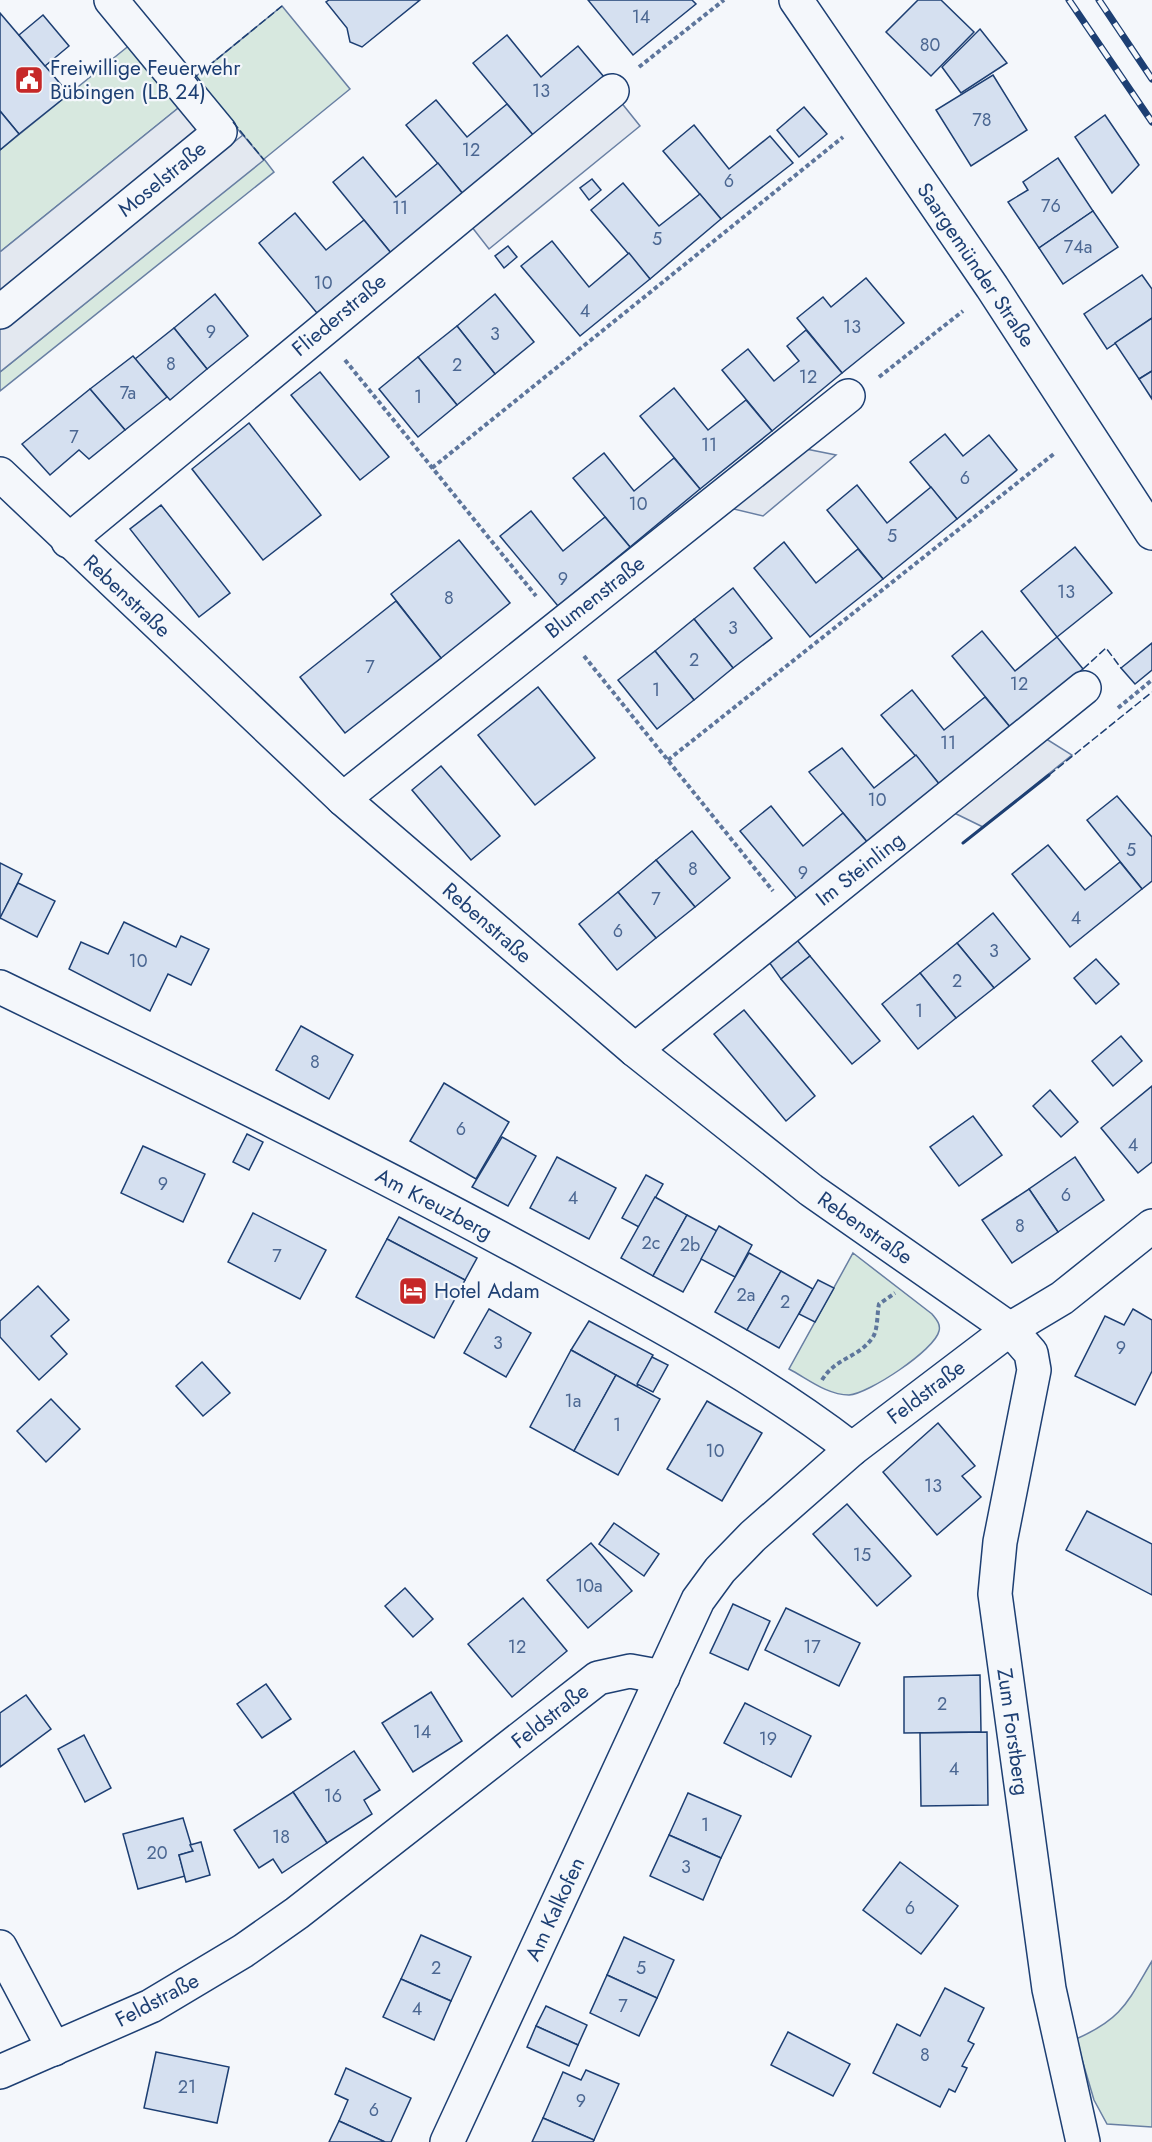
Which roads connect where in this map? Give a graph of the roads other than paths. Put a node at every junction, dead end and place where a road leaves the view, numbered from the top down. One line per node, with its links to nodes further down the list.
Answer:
1 (111, 0): 4 (street, Moselstraße)
2 (796, 0): 7 (street, Saargemünder Straße)
3 (612, 91): 8 (street, Fliederstraße)
4 (0, 312)
5 (848, 396): 10 (street, Blumenstraße)
6 (0, 474): 8 (street, Rebenstraße)
7 (1152, 532)
8 (68, 541): 10 (street, Rebenstraße)
9 (1084, 688): 12 (street, Im Steinling)
10 (343, 799): 12 (street, Rebenstraße)
11 (0, 987): 15 (street, Am Kreuzberg)
12 (635, 1050): 14 (street, Rebenstraße)
13 (1152, 1226): 14 (street, Feldstraße)
14 (1010, 1329): 15 (street, Feldstraße); 21 (street, Zum Forstberg)
15 (852, 1449): 16 (street, Feldstraße)
16 (663, 1677): 18 (street, Feldstraße); 20 (street, Am Kalkofen)
17 (0, 1947): 18 (street)
18 (54, 2049): 19 (street, Feldstraße)
19 (0, 2072)
20 (447, 2142)
21 (1083, 2142)

